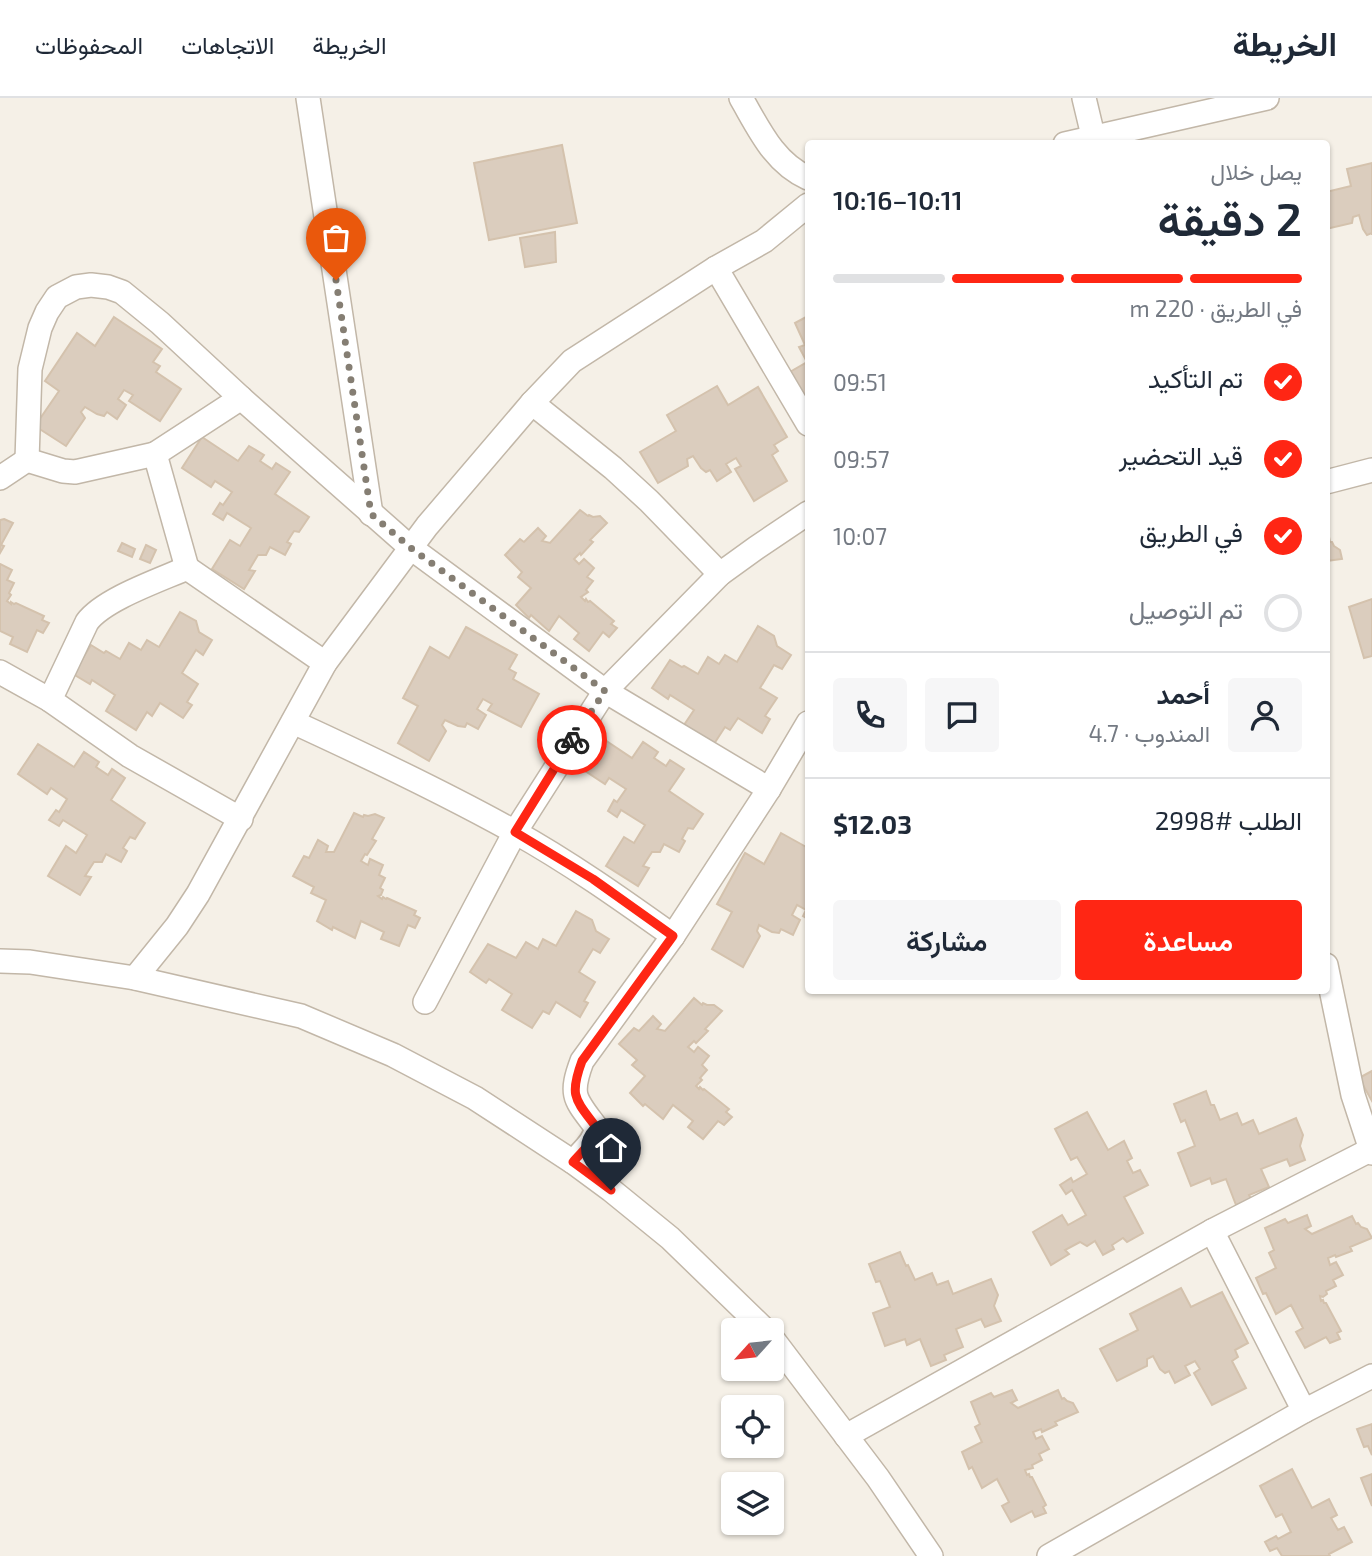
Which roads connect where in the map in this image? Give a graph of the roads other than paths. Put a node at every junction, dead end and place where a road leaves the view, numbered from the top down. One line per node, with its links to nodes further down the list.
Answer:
1 (308, 98): 17 (street)
2 (741, 98): 6 (street)
3 (1084, 98): 5 (street)
4 (1267, 98): 5 (street)
5 (1094, 140)
6 (805, 177)
7 (805, 207): 8 (street)
8 (716, 268): 10 (street); 11 (street)
9 (240, 398): 12 (street); 13 (street); 17 (street)
10 (532, 403): 19 (street); 21 (street)
11 (805, 419)
12 (155, 454): 13 (street); 20 (street)
13 (27, 460): 15 (street)
14 (1372, 470): 16 (street)
15 (0, 478)
16 (1330, 481)
17 (371, 514): 19 (street)
18 (805, 515): 21 (street)
19 (411, 548): 22 (street); 24 (street)
20 (187, 568): 22 (street); 25 (street)
21 (720, 574): 24 (street)
22 (325, 663): 26 (street)
23 (0, 672): 25 (street)
24 (605, 691): 28 (street); 30 (street)
25 (50, 701): 29 (street)
26 (293, 722): 29 (street); 30 (street)
27 (805, 728): 28 (street)
28 (769, 789): 31 (street)
29 (240, 819): 33 (street)
30 (515, 832): 31 (street); 35 (street)
31 (673, 936): 37 (street)
32 (0, 961): 33 (street)
33 (135, 978): 37 (street)
34 (1330, 984): 36 (street)
35 (425, 1002)
36 (1371, 1150): 38 (street)
37 (573, 1162): 39 (street)
38 (1212, 1231): 42 (street); 43 (street)
39 (753, 1318)
40 (784, 1354): 43 (street)
41 (1372, 1376): 42 (street)
42 (1304, 1410): 45 (street)
43 (846, 1436): 44 (street)
44 (931, 1556)
45 (1049, 1556)

